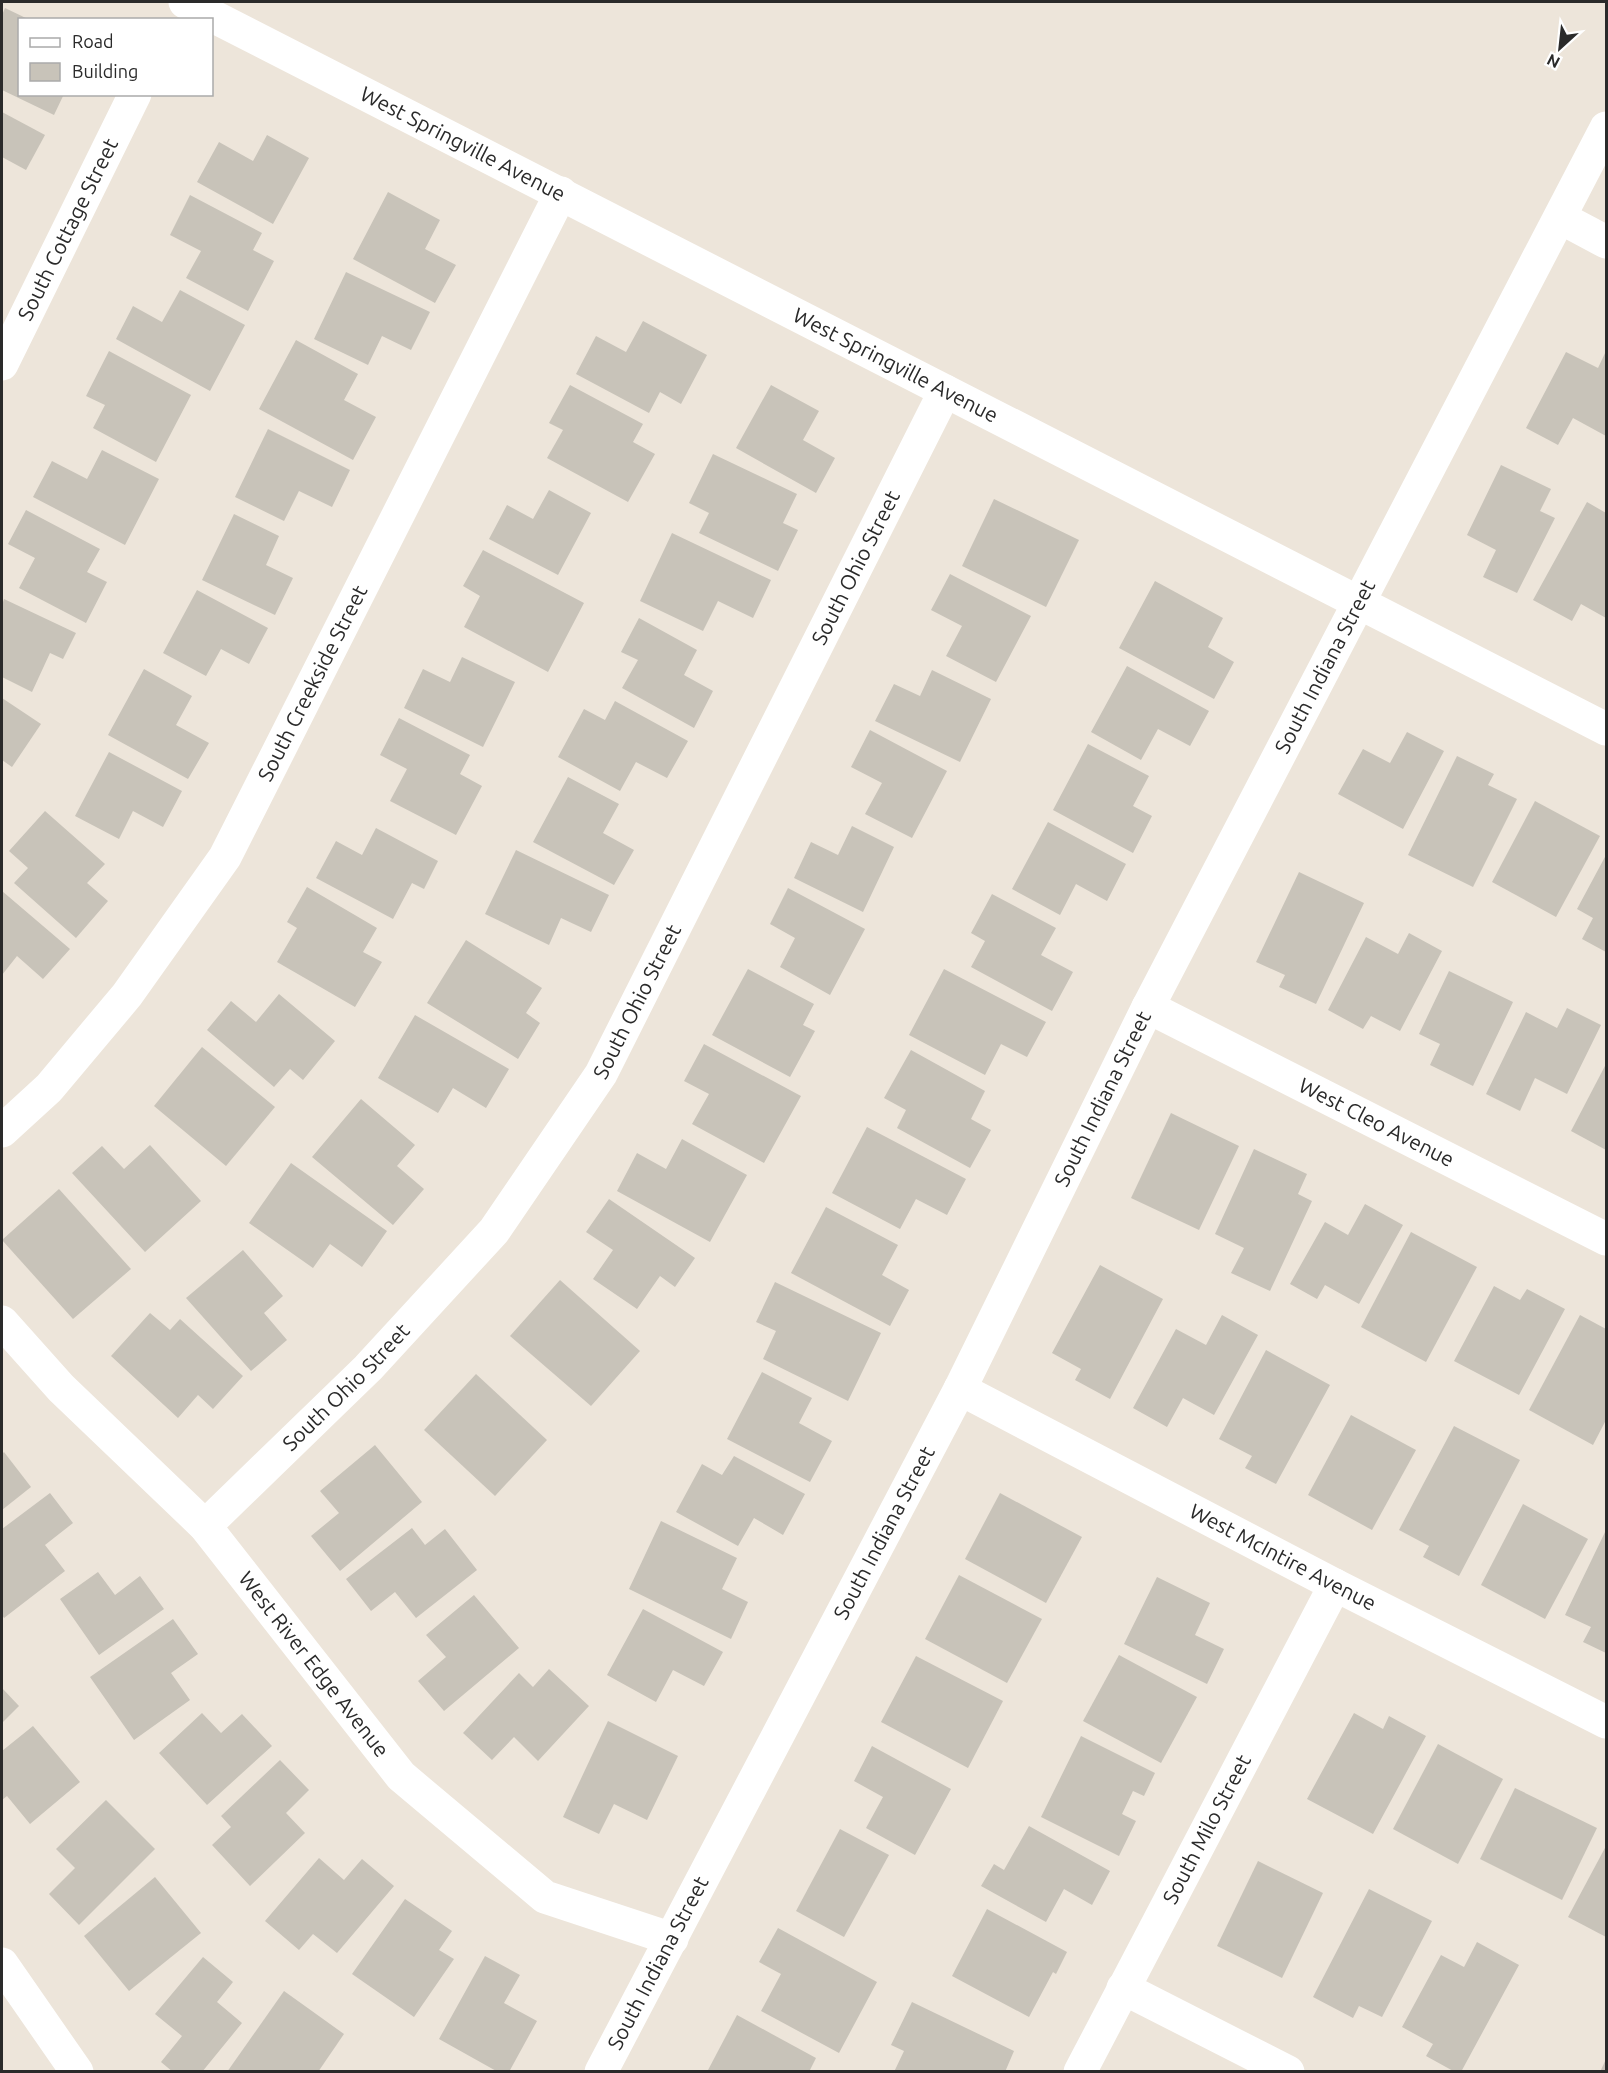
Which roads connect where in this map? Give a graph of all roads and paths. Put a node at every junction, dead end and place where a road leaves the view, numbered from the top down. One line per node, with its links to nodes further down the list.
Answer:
1 (184, 2): 2 (street); 5 (street, West Springville Avenue)
2 (174, 18)
3 (134, 96): 8 (street, South Cottage Street)
4 (1606, 128): 6 (street, South Indiana Street)
5 (561, 193): 9 (street, West Springville Avenue); 13 (street, South Creekside Street)
6 (1561, 218): 7 (street); 10 (street, South Indiana Street)
7 (1606, 242)
8 (2, 363)
9 (945, 391): 10 (street, West Springville Avenue); 17 (street, South Ohio Street)
10 (1358, 602): 11 (street, West Springville Avenue); 12 (street, South Indiana Street)
11 (1606, 729)
12 (1148, 1007): 14 (street, West Cleo Avenue); 16 (street, South Indiana Street)
13 (2, 1131)
14 (1606, 1239)
15 (2, 1322): 17 (street, West River Edge Avenue)
16 (960, 1389): 18 (street, West McIntire Avenue); 20 (street, South Indiana Street)
17 (205, 1526): 20 (street, West River Edge Avenue)
18 (1335, 1584): 19 (street, West McIntire Avenue); 22 (street, South Milo Street)
19 (1606, 1722)
20 (672, 1939): 24 (street, South Indiana Street)
21 (2, 1964): 23 (street)
22 (1123, 1988): 25 (street, South Milo Street); 26 (street)
23 (76, 2072)
24 (601, 2072)
25 (1080, 2072)
26 (1288, 2072)

